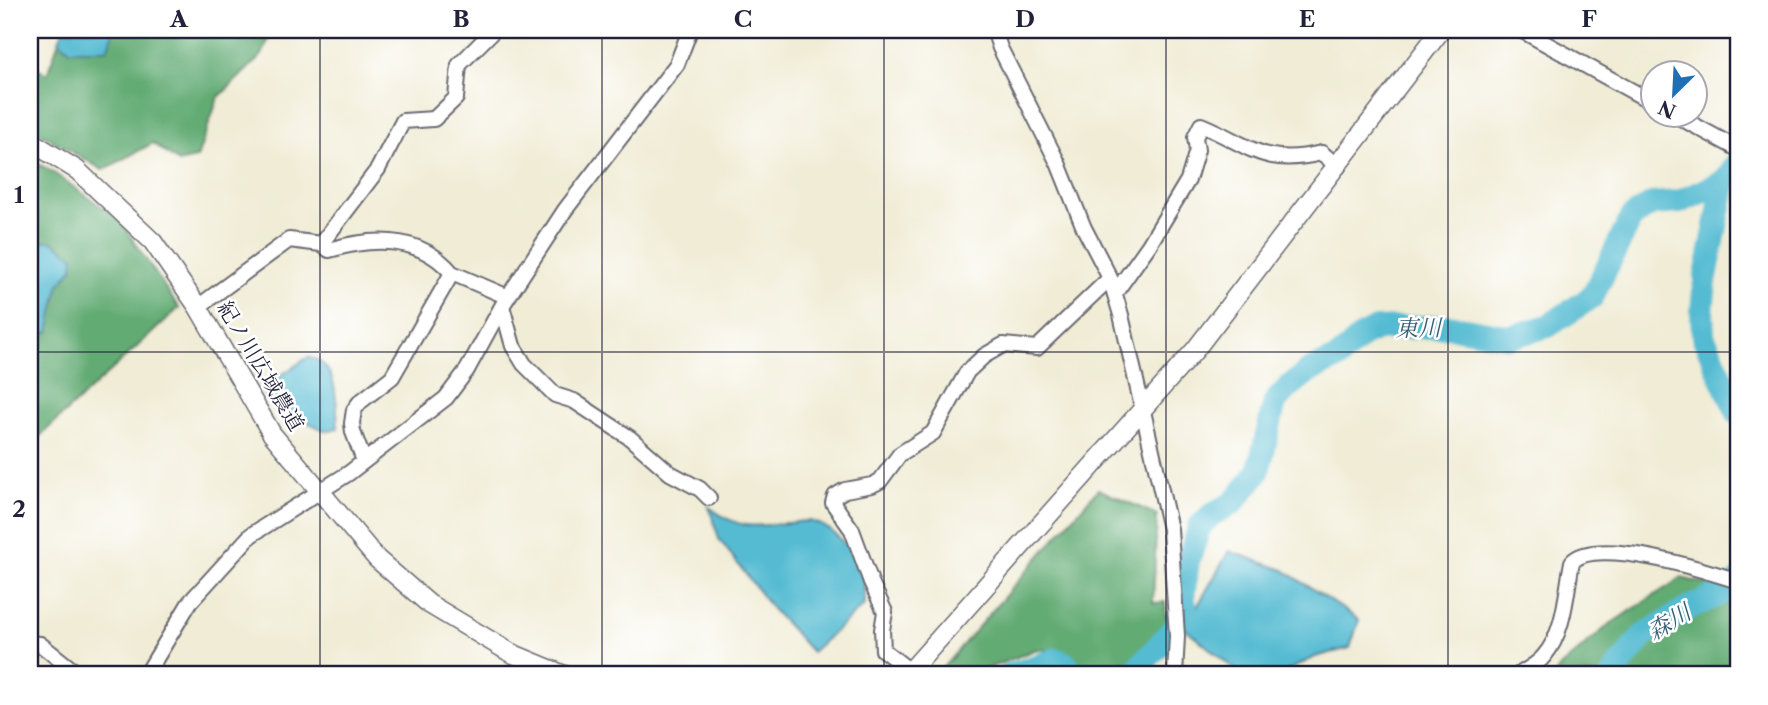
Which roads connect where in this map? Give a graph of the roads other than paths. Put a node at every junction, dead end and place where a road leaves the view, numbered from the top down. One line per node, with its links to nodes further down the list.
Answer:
1 (494, 30): 11 (street)
2 (690, 30): 15 (street)
3 (994, 30): 13 (street)
4 (1441, 30): 10 (street)
5 (1521, 30): 6 (street)
6 (1638, 94)
7 (1703, 130): 9 (street)
8 (30, 141): 16 (street, 紀ノ川広域農道)
9 (1738, 149)
10 (1338, 167): 14 (street); 17 (street)
11 (321, 244): 12 (street); 16 (street)
12 (452, 272): 15 (street); 18 (street)
13 (1110, 278): 14 (street); 23 (street)
14 (1115, 293): 17 (street)
15 (505, 301): 18 (street); 20 (street)
16 (198, 307): 19 (street, 紀ノ川広域農道)
17 (1144, 410): 23 (street); 27 (street)
18 (364, 461): 19 (street)
19 (317, 491): 25 (street); 26 (street, 紀ノ川広域農道)
20 (709, 498)
21 (1734, 580): 28 (street)
22 (30, 643): 24 (street)
23 (909, 673)
24 (79, 675)
25 (146, 675)
26 (564, 675)
27 (1175, 675)
28 (1518, 675)

